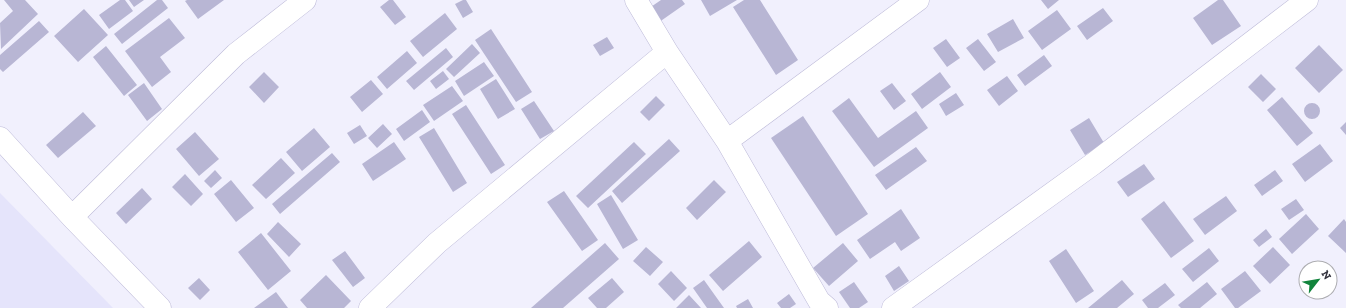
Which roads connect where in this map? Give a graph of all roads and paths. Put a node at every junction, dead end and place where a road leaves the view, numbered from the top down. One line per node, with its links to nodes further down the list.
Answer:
1 (305, 0): 8 (street)
2 (636, 0): 5 (street)
3 (918, 0): 7 (street)
4 (1307, 0): 12 (street)
5 (667, 52): 7 (street); 11 (street)
6 (0, 138): 8 (street)
7 (727, 141): 9 (street)
8 (72, 217): 10 (street)
9 (818, 306)
10 (160, 308)
11 (370, 308)
12 (893, 308)

